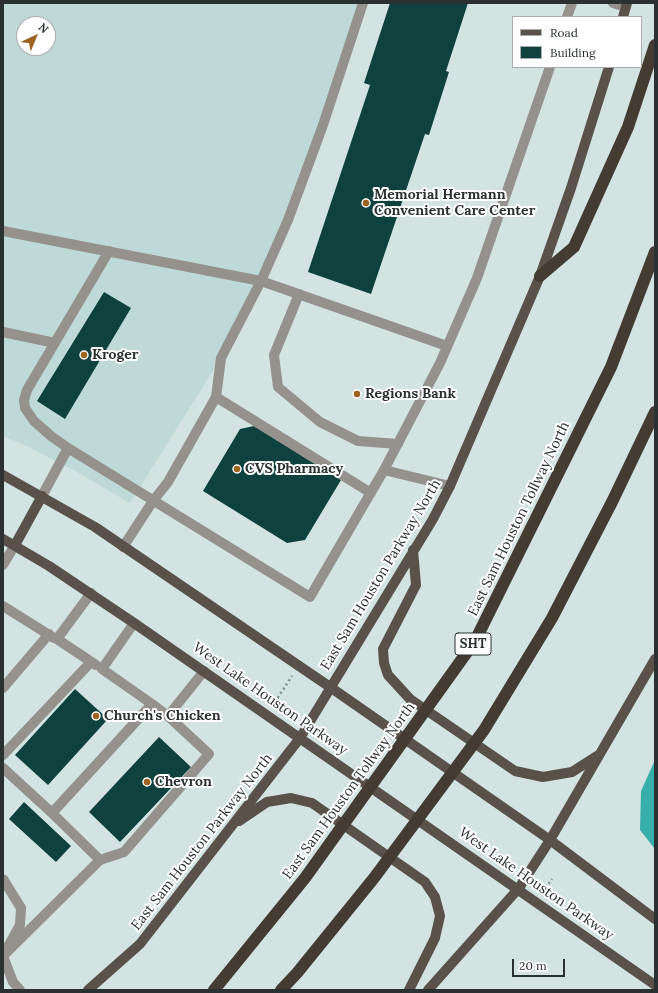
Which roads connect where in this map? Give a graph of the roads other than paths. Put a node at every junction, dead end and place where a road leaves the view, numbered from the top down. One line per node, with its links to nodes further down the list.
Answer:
1 (363, 3): 14 (lane)
2 (572, 3): 5 (lane)
3 (613, 3): 4 (lane)
4 (627, 5): 6 (main road)
5 (567, 16)
6 (623, 16)
7 (655, 45): 13 (highway)
8 (550, 68): 18 (lane)
9 (610, 68): 13 (main road, East Sam Houston Parkway North)
10 (3, 231): 11 (lane)
11 (109, 251): 14 (lane); 17 (lane)
12 (655, 252): 61 (highway, East Sam Houston Tollway North / SHT, bridge)
13 (540, 276): 25 (main road, East Sam Houston Parkway North)
14 (260, 281): 15 (lane); 19 (lane)
15 (299, 294): 18 (lane); 21 (lane)
16 (3, 332): 17 (lane)
17 (55, 343): 22 (lane)
18 (447, 346): 21 (lane)
19 (216, 397): 26 (lane); 28 (lane)
20 (655, 412): 62 (highway, bridge)
21 (398, 444): 23 (lane)
22 (68, 448): 27 (lane); 28 (lane)
23 (384, 470): 25 (lane); 26 (lane)
24 (3, 475): 27 (main road)
25 (450, 486): 32 (main road, East Sam Houston Parkway North)
26 (371, 492): 28 (lane)
27 (42, 496): 30 (main road); 31 (main road)
28 (153, 500): 31 (lane)
29 (3, 538): 30 (main road, West Lake Houston Parkway)
30 (15, 545): 33 (lane); 34 (main road, West Lake Houston Parkway)
31 (123, 547): 42 (main road)
32 (414, 550): 42 (main road, East Sam Houston Parkway North); 48 (main road)
33 (3, 565)
34 (91, 593): 36 (main road, West Lake Houston Parkway); 37 (lane)
35 (3, 606): 37 (lane)
36 (134, 622): 40 (lane); 41 (main road, West Lake Houston Parkway)
37 (53, 637): 39 (lane); 43 (lane)
38 (655, 658): 48 (main road)
39 (91, 662): 40 (lane); 47 (lane)
40 (102, 669): 44 (lane)
41 (204, 671): 45 (lane); 46 (main road, West Lake Houston Parkway)
42 (330, 687): 46 (main road, East Sam Houston Parkway North); 52 (main road)
43 (3, 688)
44 (152, 704): 45 (lane); 50 (lane)
45 (168, 716): 53 (lane)
46 (300, 738): 51 (main road, East Sam Houston Parkway North); 55 (main road, West Lake Houston Parkway)
47 (3, 755)
48 (599, 755): 52 (main road)
49 (3, 768): 50 (lane)
50 (52, 813): 53 (lane)
51 (232, 825): 60 (main road, East Sam Houston Parkway North); 63 (main road)
52 (550, 840): 55 (main road); 56 (main road)
53 (100, 860): 57 (lane)
54 (3, 879): 57 (lane)
55 (519, 888): 58 (main road, West Lake Houston Parkway); 64 (main road)
56 (655, 919)
57 (3, 956): 59 (lane)
58 (655, 985)
59 (20, 990)
60 (88, 990)
61 (214, 990)
62 (281, 990)
63 (409, 990)
64 (428, 990)

